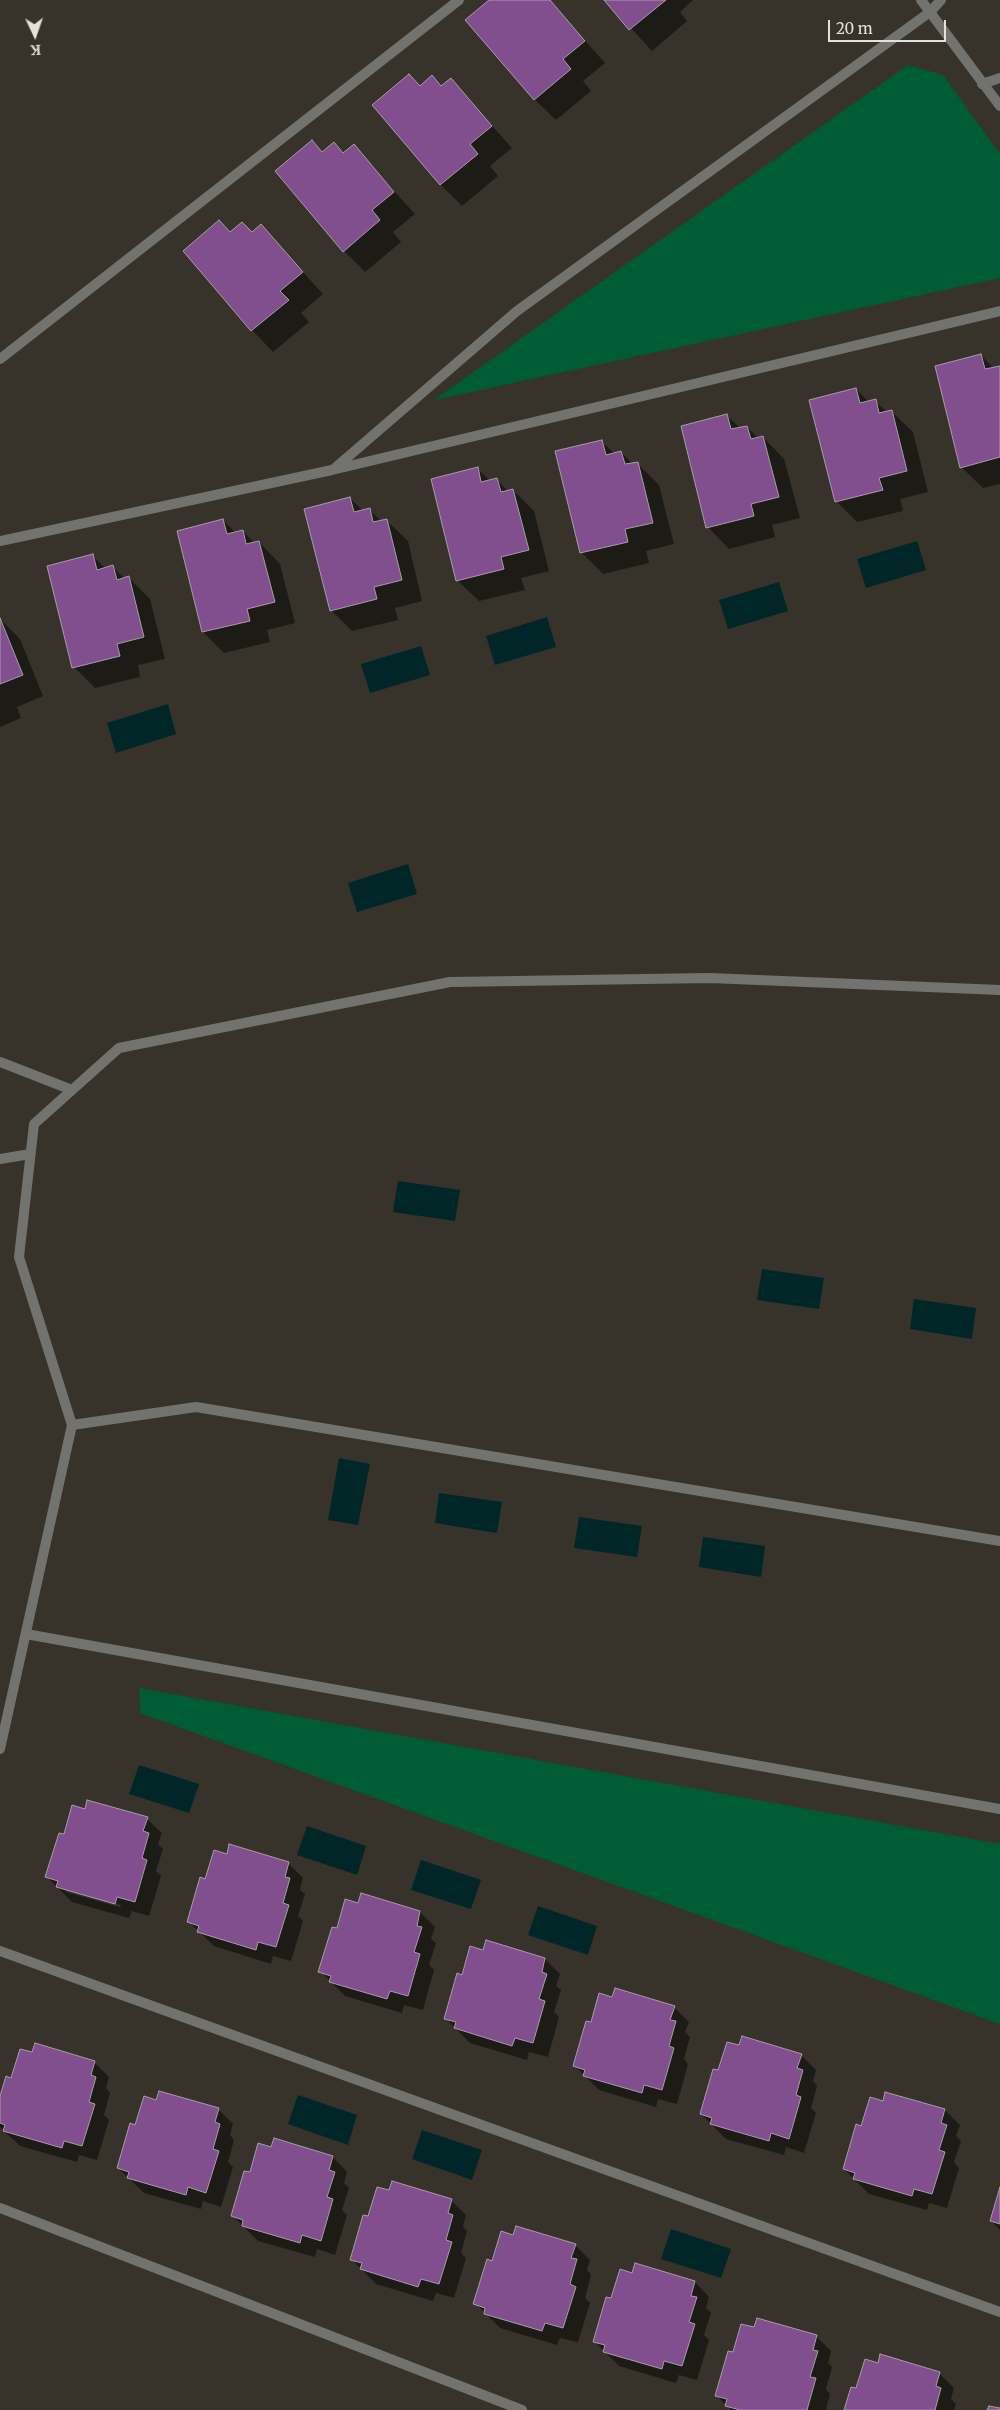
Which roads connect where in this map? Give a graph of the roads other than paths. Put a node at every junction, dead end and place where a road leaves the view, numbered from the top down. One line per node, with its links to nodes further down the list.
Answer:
1 (459, 0): 9 (street)
2 (921, 0): 4 (street)
3 (941, 0): 4 (street)
4 (930, 12): 6 (street); 10 (street)
5 (1000, 78): 6 (street)
6 (982, 84): 7 (street)
7 (1000, 106)
8 (1000, 311): 10 (street)
9 (0, 359)
10 (332, 470): 11 (street)
11 (0, 541)
12 (1000, 990): 14 (street)
13 (0, 1062): 14 (street)
14 (72, 1090): 15 (street)
15 (30, 1154): 16 (street); 17 (street)
16 (0, 1159)
17 (72, 1425): 18 (street); 19 (street)
18 (1000, 1541)
19 (26, 1634): 20 (street); 21 (street)
20 (0, 1749)
21 (1000, 1808)
22 (0, 1951): 24 (street)
23 (0, 2208): 25 (street)
24 (1000, 2312)
25 (522, 2410)

